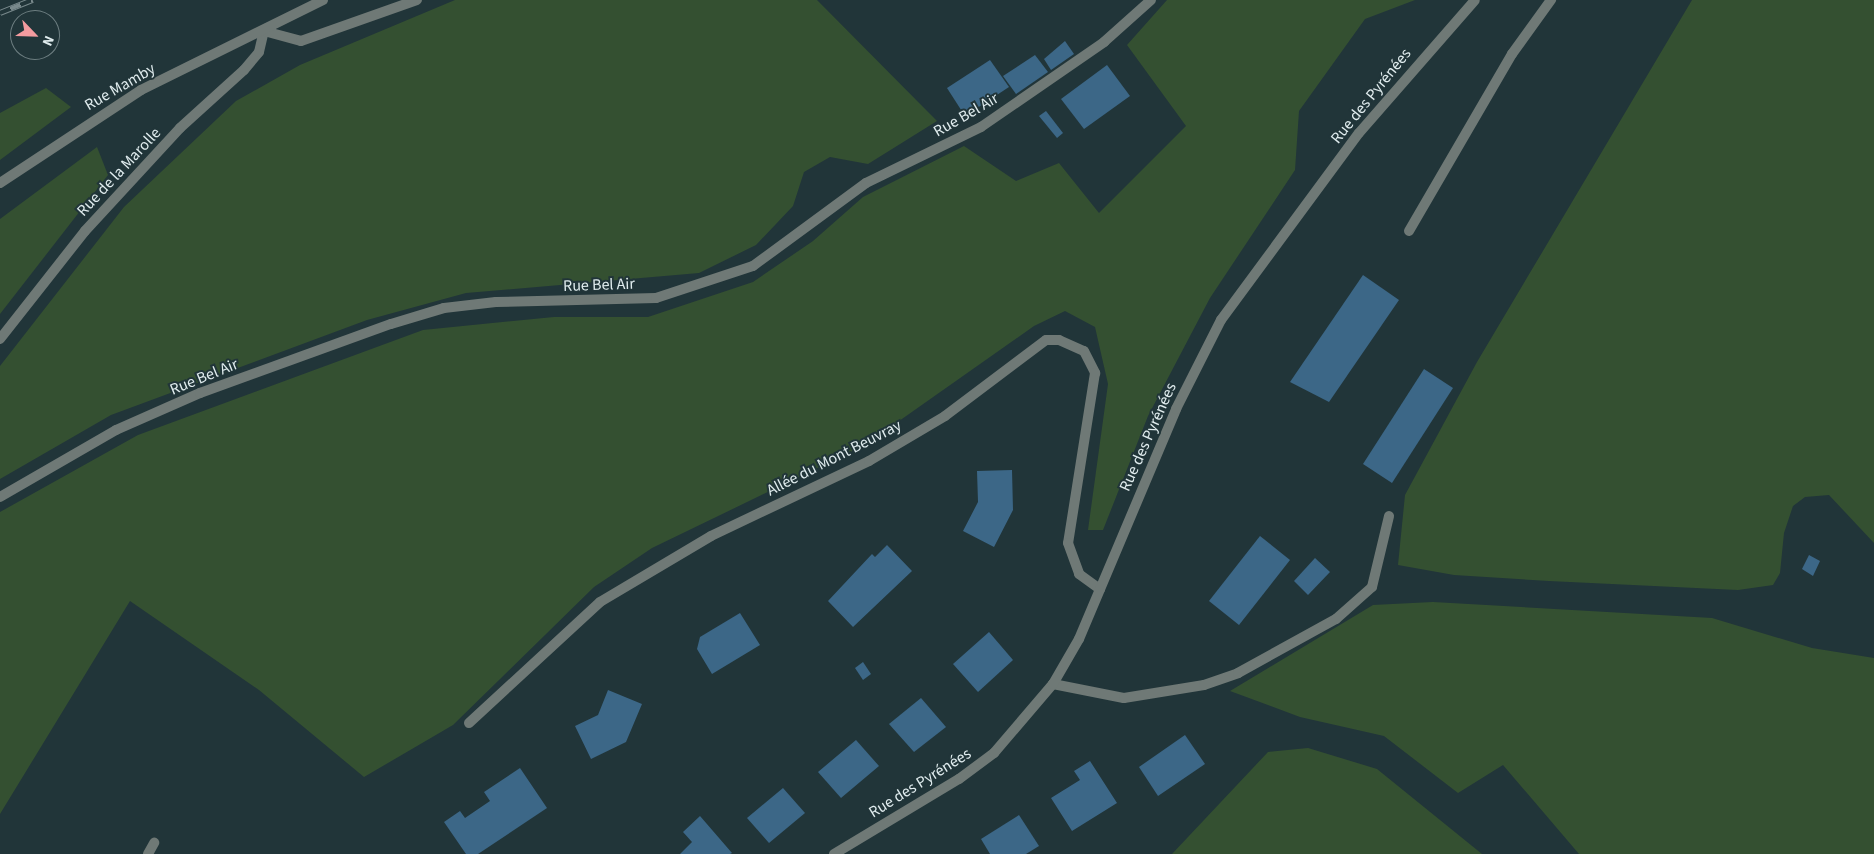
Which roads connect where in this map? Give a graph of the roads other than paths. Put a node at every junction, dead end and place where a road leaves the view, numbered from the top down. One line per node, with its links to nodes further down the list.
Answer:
1 (323, 0): 6 (street, Rue Mamby)
2 (417, 0): 6 (street)
3 (1151, 0): 10 (street, Rue Bel Air)
4 (1475, 0): 12 (street, Rue des Pyrénées)
5 (1551, 0): 8 (street)
6 (264, 31): 7 (street, Rue Mamby); 9 (street, Rue de la Marolle)
7 (0, 183)
8 (1409, 231)
9 (0, 339)
10 (0, 497)
11 (1389, 516): 13 (street)
12 (1100, 589): 13 (street, Rue des Pyrénées); 14 (street, Allée du Mont Beuvray)
13 (1053, 684): 17 (street, Rue des Pyrénées)
14 (470, 723)
15 (154, 843): 16 (street)
16 (148, 854)
17 (834, 854)

